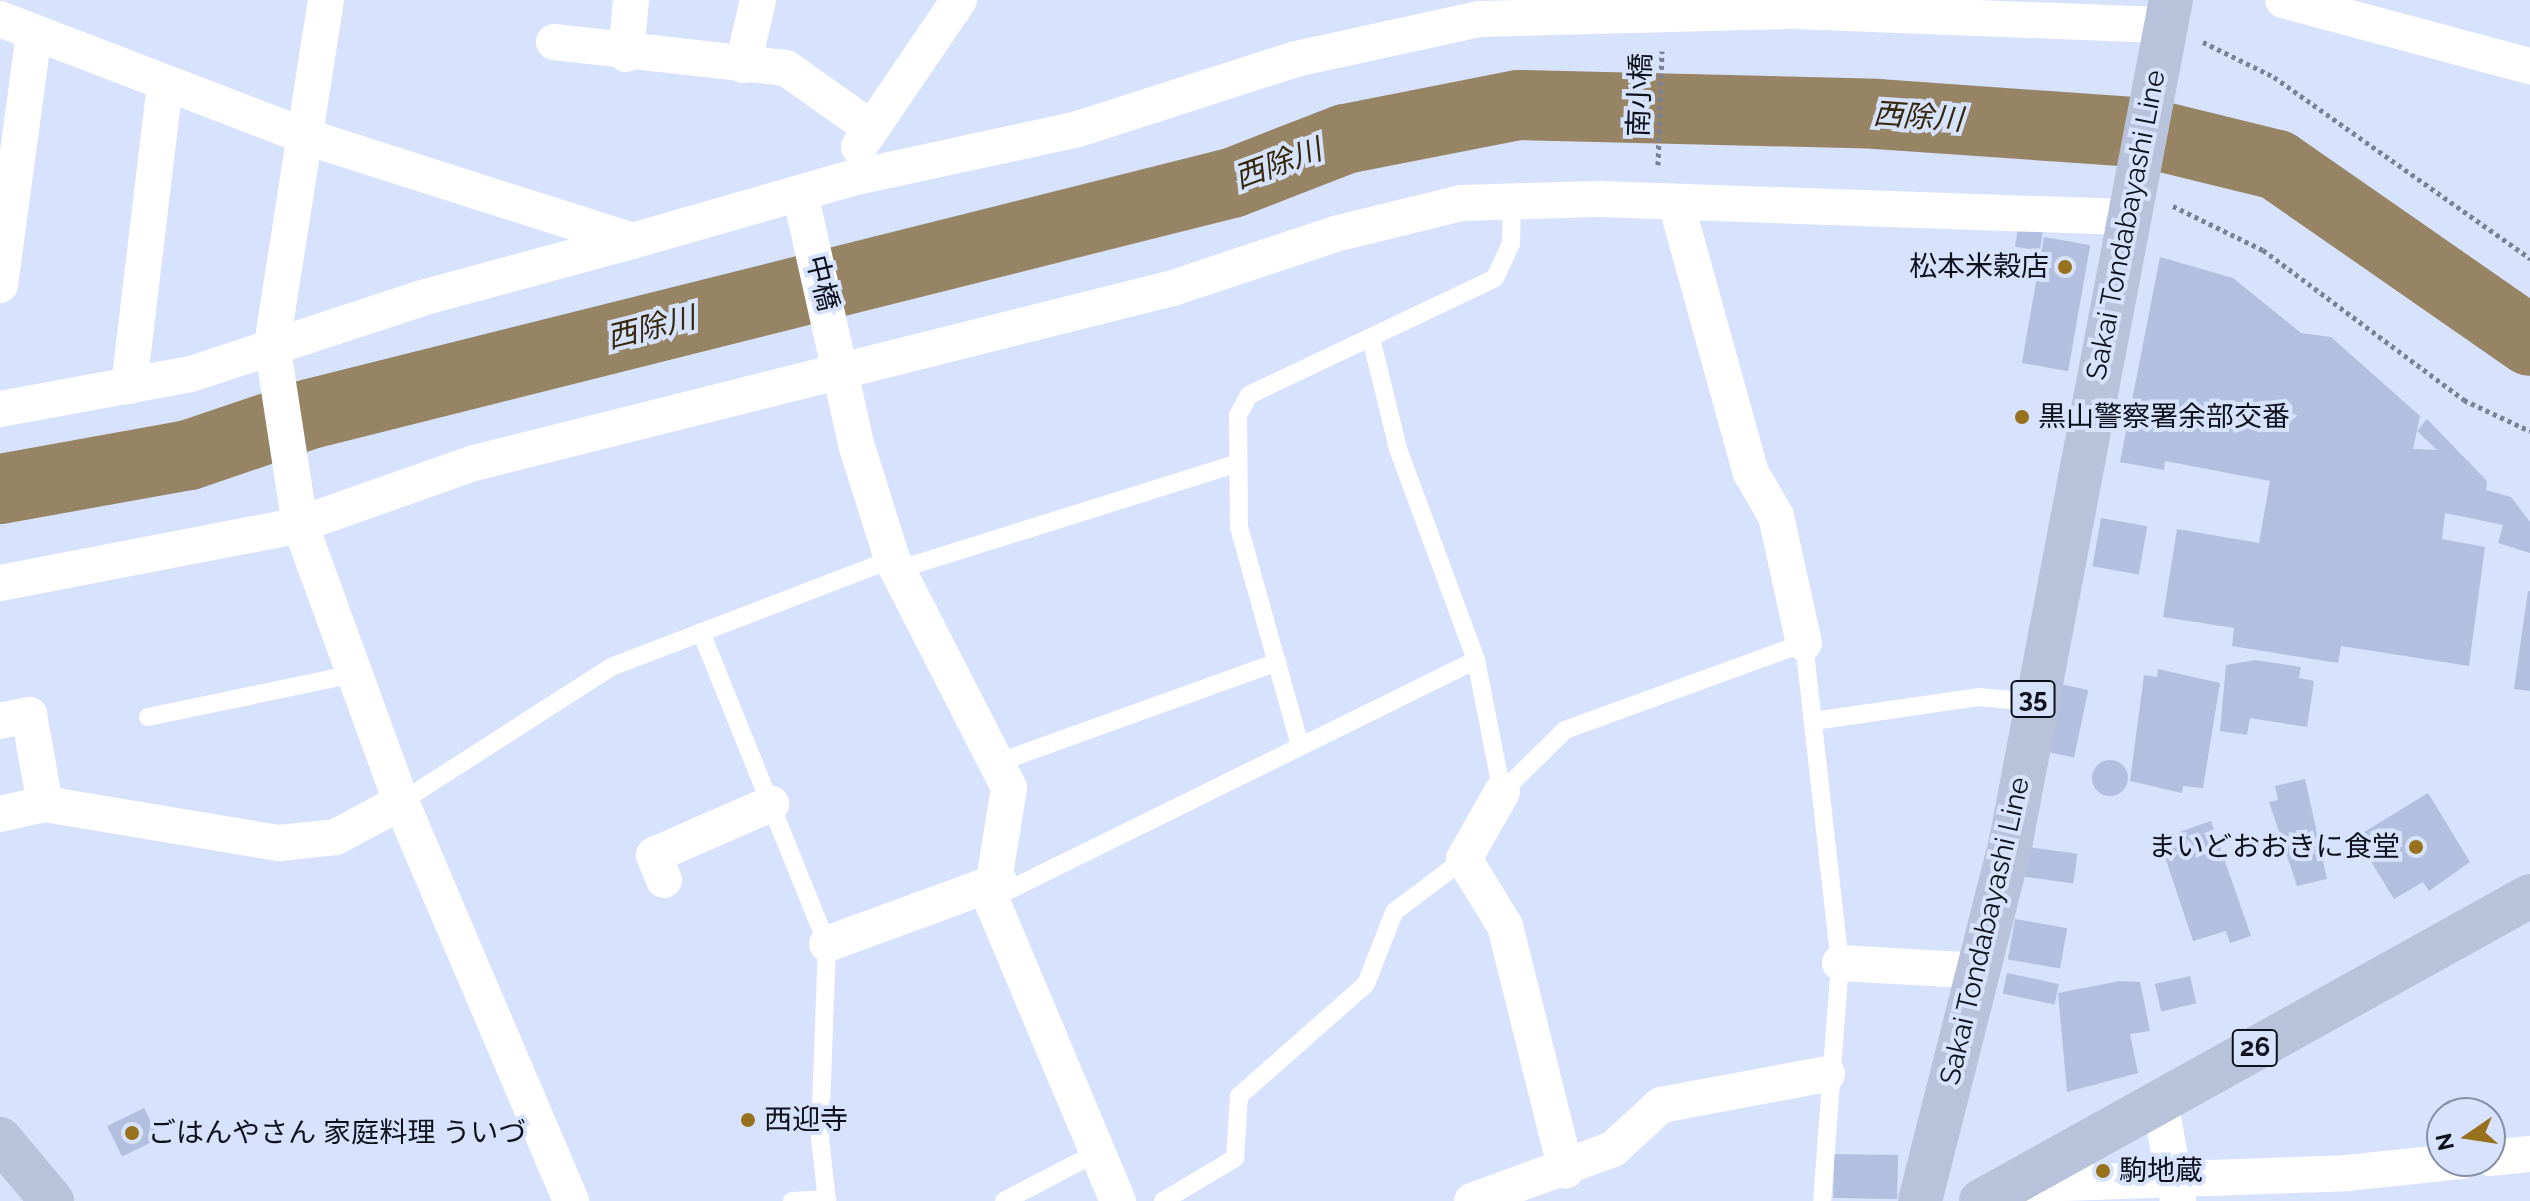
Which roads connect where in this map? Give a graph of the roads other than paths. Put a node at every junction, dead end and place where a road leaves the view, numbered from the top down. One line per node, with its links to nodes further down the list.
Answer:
1 (326, 0): 17 (street)
2 (631, 0): 12 (street)
3 (758, 0): 13 (street)
4 (2283, 0): 14 (street)
5 (950, 3): 16 (street)
6 (1742, 6): 7 (street); 18 (street)
7 (2042, 10): 9 (street)
8 (0, 19): 10 (street)
9 (2167, 23): 22 (main road, Sakai Tondabayashi Line / 35)
10 (34, 33): 15 (street); 24 (street)
11 (554, 42): 12 (street)
12 (626, 54): 13 (street)
13 (743, 65): 16 (street)
14 (2530, 66)
15 (165, 83): 17 (street); 28 (street)
16 (872, 129): 18 (street)
17 (307, 137): 23 (street); 26 (street)
18 (852, 178): 20 (street)
19 (1667, 190): 21 (street); 22 (street); 35 (street)
20 (800, 195): 23 (street); 27 (street, 中橋)
21 (1512, 201): 25 (lane); 27 (street)
22 (2138, 204): 39 (main road, Sakai Tondabayashi Line / 35)
23 (632, 241): 26 (street)
24 (0, 285)
25 (1372, 342): 30 (lane); 36 (lane)
26 (272, 344): 28 (street); 31 (street)
27 (844, 371): 31 (street); 32 (street, 中橋)
28 (129, 386): 29 (street)
29 (0, 409)
30 (1238, 463): 32 (lane); 37 (lane)
31 (300, 524): 33 (street); 38 (street)
32 (894, 565): 34 (lane); 44 (street, 中橋)
33 (0, 583)
34 (701, 632): 46 (lane); 48 (lane)
35 (1804, 643): 42 (lane); 45 (lane)
36 (1476, 660): 43 (lane); 45 (lane)
37 (1277, 662): 43 (lane); 44 (lane)
38 (353, 674): 40 (lane); 46 (street)
39 (2033, 702): 42 (lane); 56 (main road, Sakai Tondabayashi Line / 35)
40 (148, 717)
41 (0, 721): 47 (street)
42 (1814, 721): 55 (lane)
43 (1299, 742): 52 (lane)
44 (997, 763): 52 (street, 中橋)
45 (1502, 792): 50 (street)
46 (401, 802): 47 (street); 68 (street)
47 (45, 804): 49 (street)
48 (771, 804): 51 (street); 54 (lane)
49 (0, 814)
50 (1464, 859): 64 (street); 74 (lane)
51 (664, 880)
52 (995, 890): 54 (street); 60 (street)
53 (2530, 896): 58 (main road, 26)
54 (827, 944): 69 (lane)
55 (1840, 963): 56 (street); 57 (lane)
56 (1981, 971): 77 (main road, Sakai Tondabayashi Line / 35)
57 (1827, 1074): 64 (street); 76 (lane)
58 (2160, 1101): 66 (street); 67 (main road, 26)
59 (0, 1139): 70 (main road)
60 (1098, 1152): 72 (lane); 73 (street)
61 (2530, 1154): 62 (street)
62 (2506, 1156)
63 (2426, 1169): 65 (street)
64 (1566, 1170): 75 (street)
65 (2349, 1187): 66 (street)
66 (2178, 1190): 67 (street)
67 (1994, 1193)
68 (574, 1200)
69 (827, 1200): 71 (lane)
70 (52, 1201)
71 (792, 1201)
72 (1004, 1201)
73 (1118, 1201)
74 (1163, 1201)
75 (1472, 1201)
76 (1822, 1201)
77 (1920, 1201)

